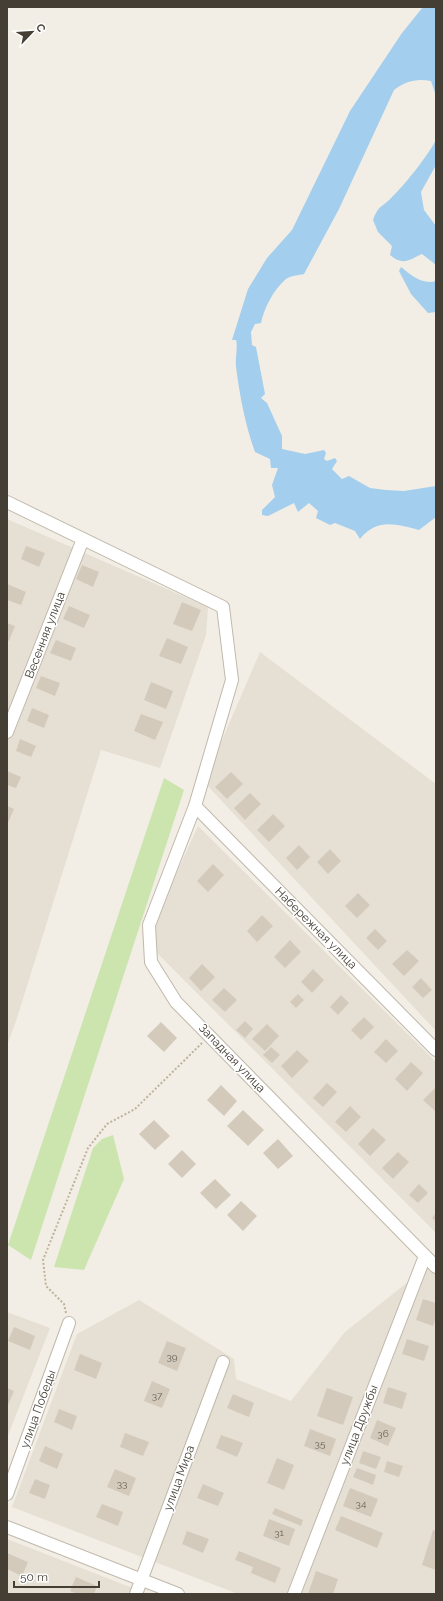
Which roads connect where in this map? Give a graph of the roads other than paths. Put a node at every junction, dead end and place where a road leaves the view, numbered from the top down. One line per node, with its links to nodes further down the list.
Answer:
1 (7, 502): 2 (street)
2 (83, 539): 3 (street, Весенняя улица); 4 (street, Западная улица)
3 (7, 732)
4 (195, 806): 5 (street, Набережная улица); 6 (street, Западная улица)
5 (436, 1050)
6 (425, 1256): 7 (street, Западная улица); 15 (street, улица Дружбы)
7 (436, 1267)
8 (69, 1323): 10 (street, улица Победы)
9 (223, 1362): 12 (street, улица Мира)
10 (7, 1494)
11 (7, 1527): 12 (street)
12 (141, 1580): 13 (street, улица Мира); 14 (street)
13 (136, 1594)
14 (178, 1594)
15 (294, 1594)

